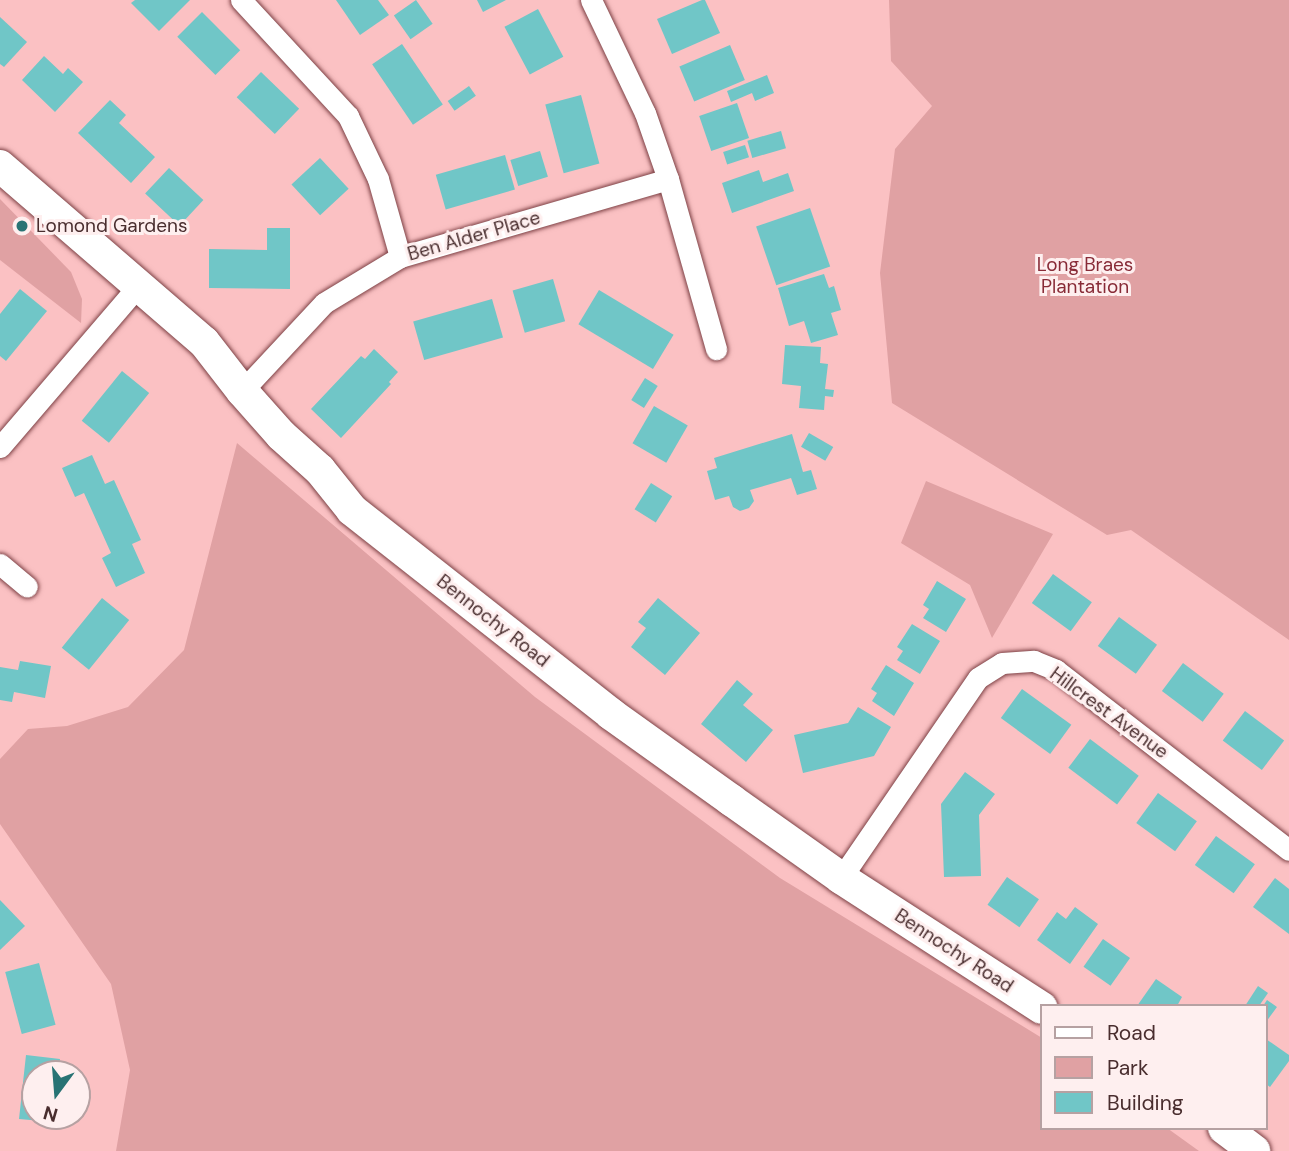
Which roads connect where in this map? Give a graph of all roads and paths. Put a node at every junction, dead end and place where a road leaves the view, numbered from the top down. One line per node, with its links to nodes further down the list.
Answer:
1 (241, 0): 5 (street)
2 (591, 0): 4 (street)
3 (0, 166): 6 (street, Bennochy Road)
4 (668, 179): 5 (street, Ben Alder Place); 7 (street)
5 (400, 257): 8 (street, Ben Alder Place)
6 (139, 285): 8 (street, Bennochy Road); 9 (street)
7 (716, 349)
8 (242, 391): 13 (street, Bennochy Road)
9 (0, 447)
10 (0, 564): 11 (street)
11 (27, 587)
12 (1289, 850): 13 (street, Hillcrest Avenue)
13 (841, 878): 14 (street, Bennochy Road)
14 (1040, 1008)
15 (1227, 1130): 16 (street)
16 (1254, 1151)

